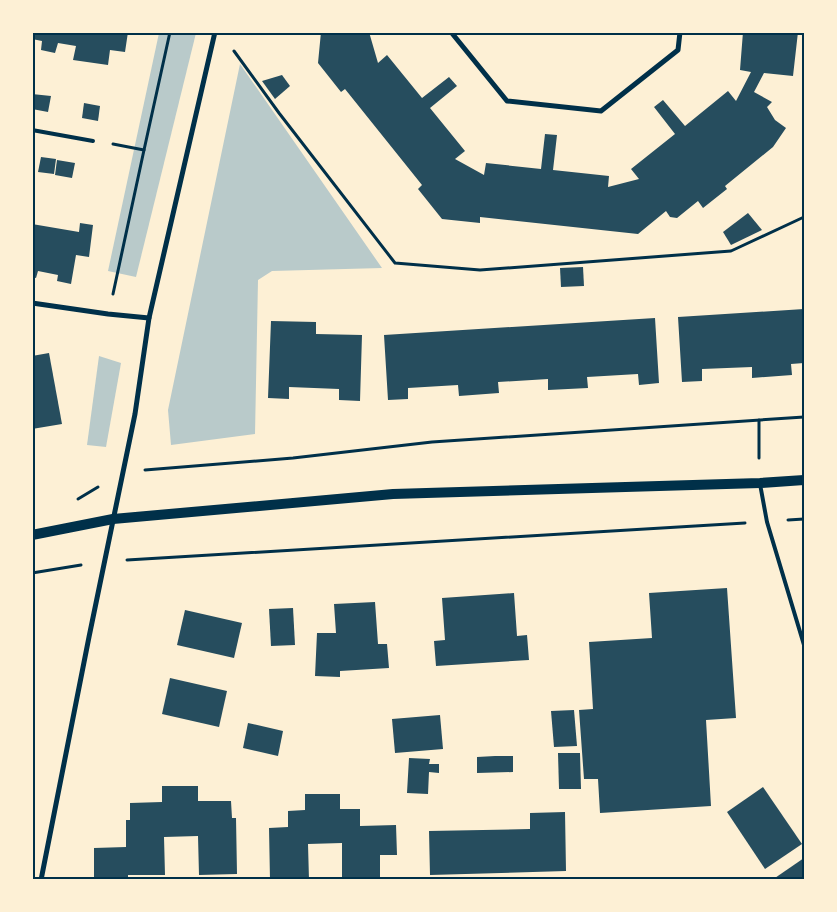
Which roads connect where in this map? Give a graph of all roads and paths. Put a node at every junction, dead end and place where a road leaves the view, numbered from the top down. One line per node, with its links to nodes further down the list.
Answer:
1 (170, 32): 8 (path)
2 (215, 32): 12 (street)
3 (451, 32): 4 (street)
4 (680, 32)
5 (232, 48): 9 (path)
6 (32, 130): 7 (lane)
7 (93, 141): 8 (path)
8 (144, 150): 11 (path)
9 (804, 217)
10 (32, 303): 11 (street)
11 (108, 314): 12 (street)
12 (149, 318): 15 (street)
13 (804, 417): 14 (path)
14 (758, 420): 15 (path); 17 (path)
15 (123, 472): 18 (path); 19 (street)
16 (804, 480): 17 (main road)
17 (760, 483): 19 (main road); 21 (lane)
18 (76, 500)
19 (113, 519): 22 (main road); 23 (street)
20 (804, 519): 21 (path)
21 (767, 522): 23 (path); 25 (lane)
22 (32, 535)
23 (105, 562): 24 (path); 26 (street)
24 (32, 573)
25 (804, 645)
26 (42, 880)

